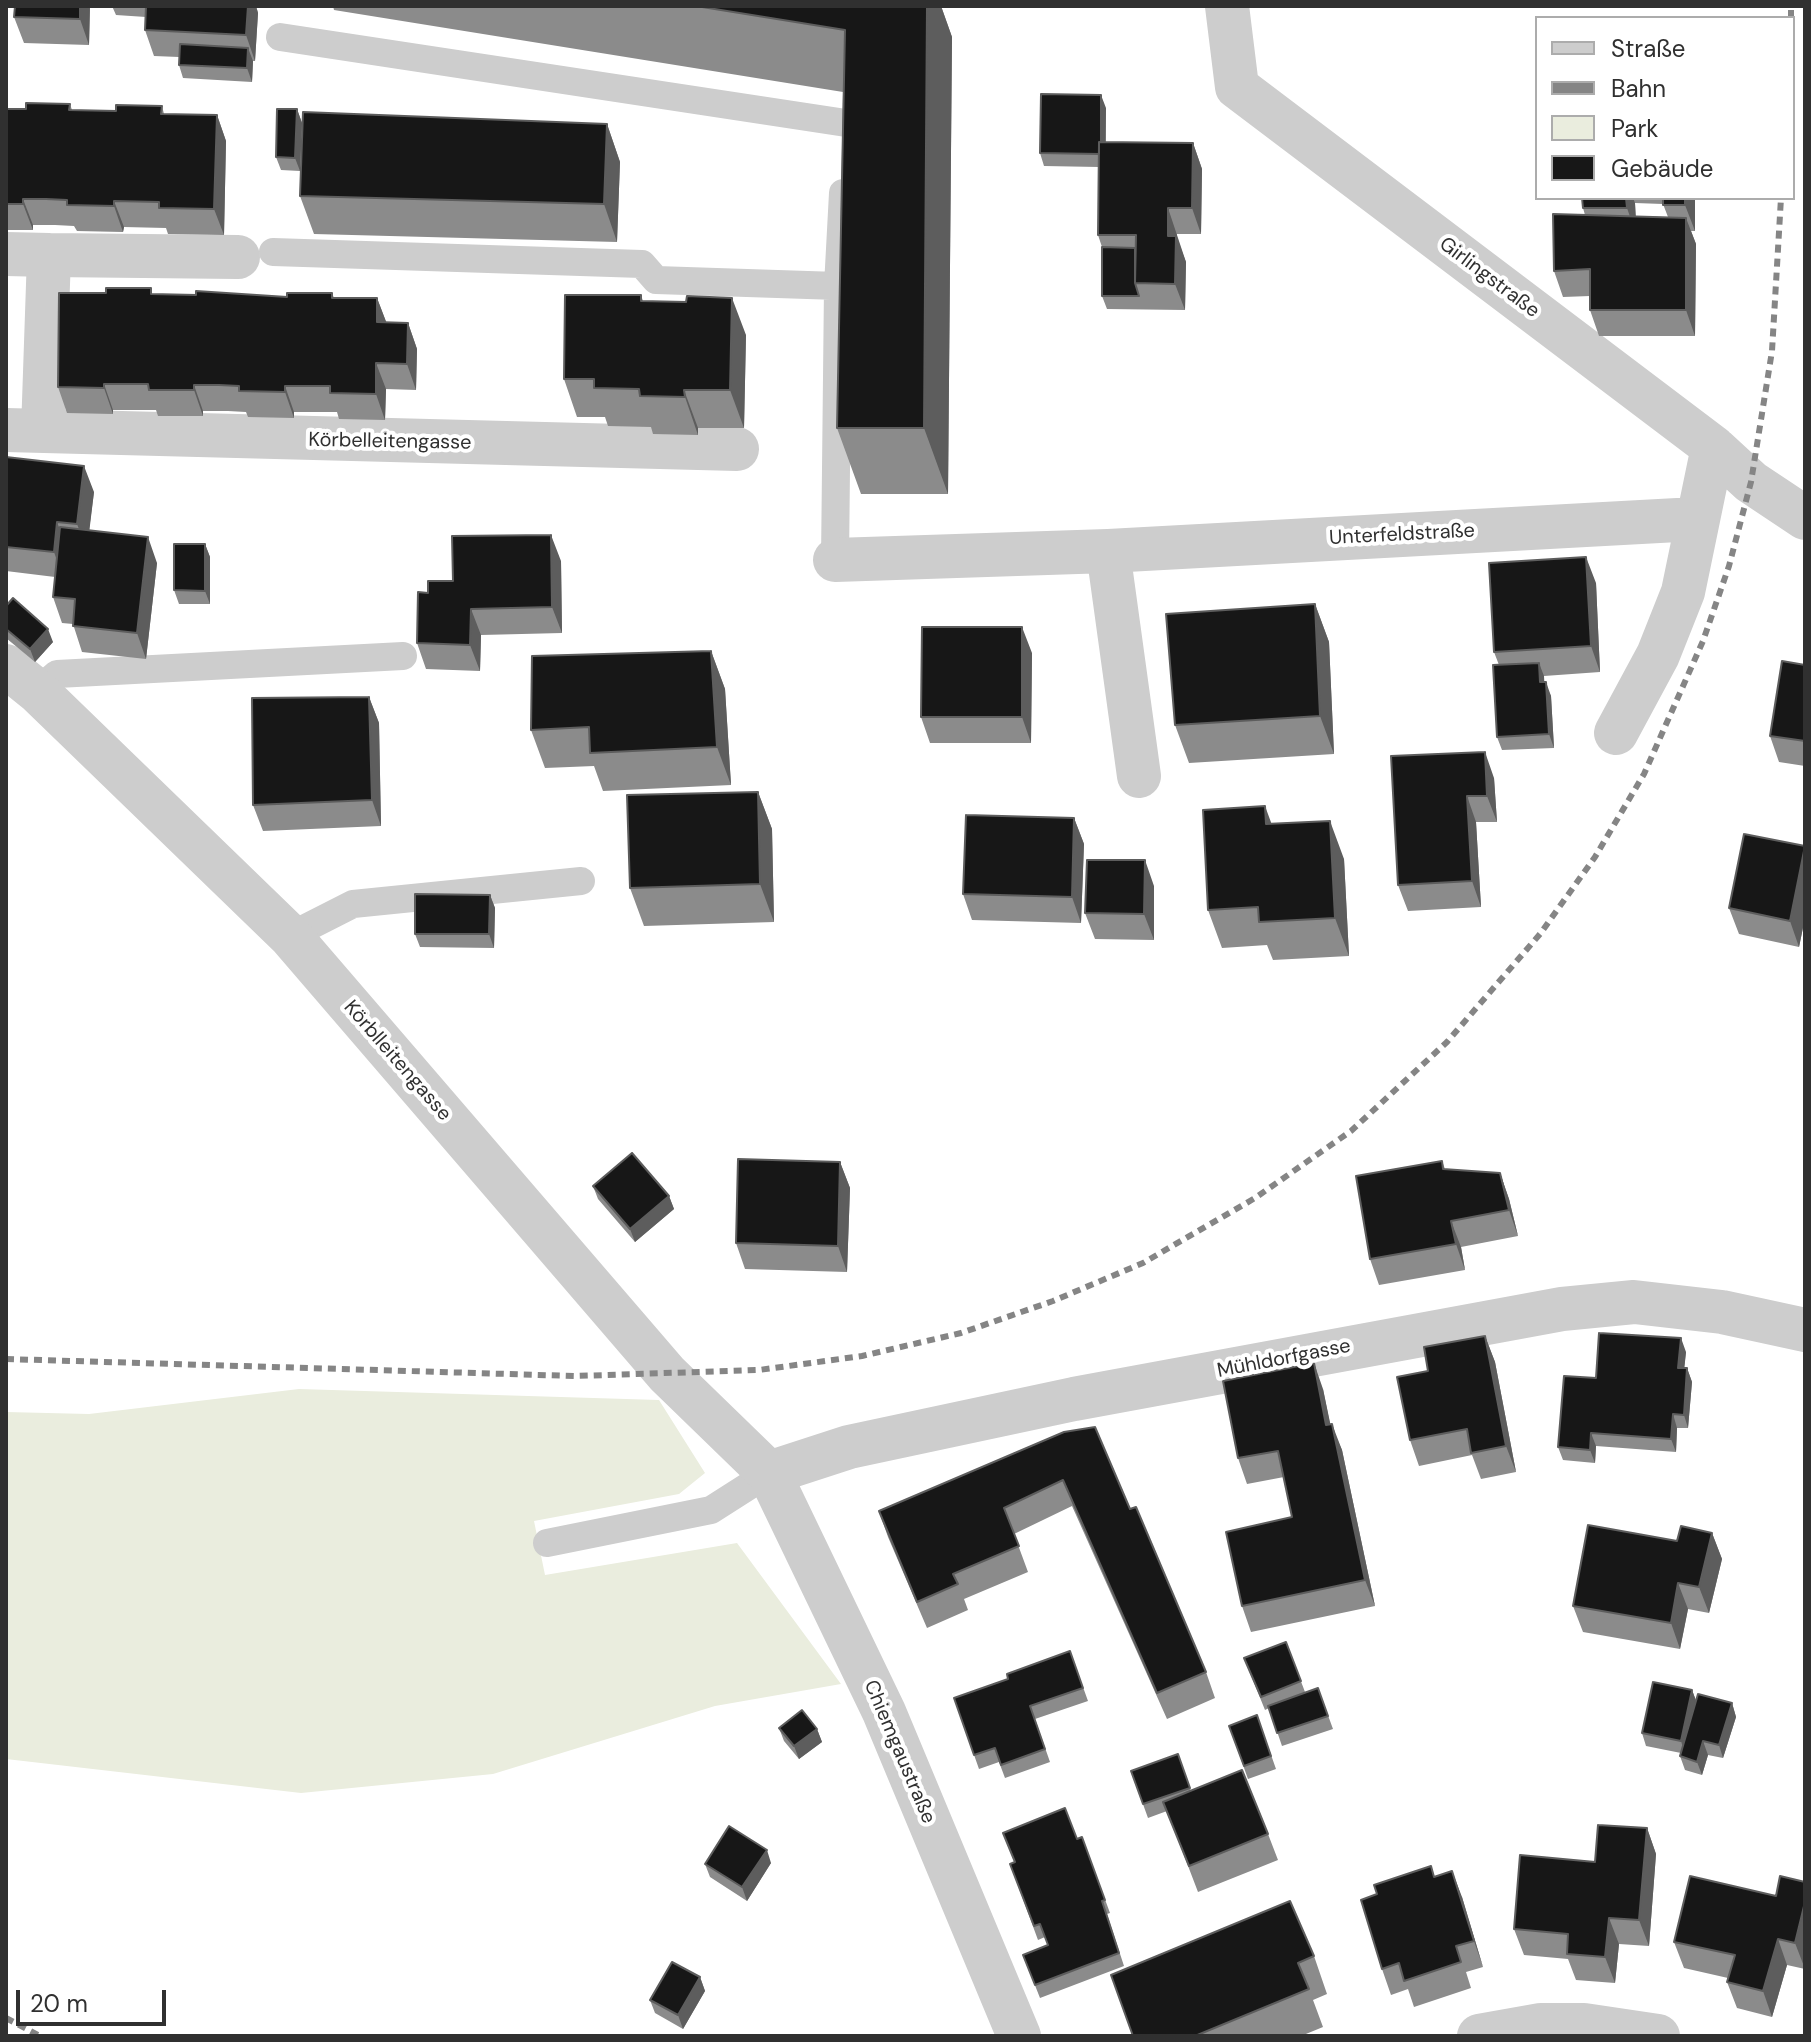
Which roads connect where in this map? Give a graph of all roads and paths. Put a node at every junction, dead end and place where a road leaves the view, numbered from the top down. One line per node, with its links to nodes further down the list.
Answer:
1 (1227, 6): 10 (street, Girlingstraße)
2 (280, 37): 4 (lane)
3 (847, 93): 4 (lane)
4 (846, 123): 8 (lane)
5 (6, 254): 7 (street)
6 (256, 254): 7 (street); 8 (lane)
7 (49, 255): 9 (street, Körbelleitengasse)
8 (838, 286): 15 (lane)
9 (24, 431): 11 (street, Körbelleitengasse)
10 (1713, 447): 12 (street, Girlingstraße); 13 (street)
11 (737, 449)
12 (1805, 518)
13 (1696, 519): 14 (street, Unterfeldstraße); 18 (street)
14 (1108, 551): 15 (street, Unterfeldstraße); 19 (street)
15 (835, 560)
16 (403, 656): 17 (lane)
17 (21, 679): 21 (street, Körblleitengasse)
18 (1616, 733)
19 (1139, 776)
20 (581, 881): 21 (lane)
21 (290, 936): 23 (street, Körblleitengasse)
22 (1805, 1330): 23 (street, Mühldorfgasse)
23 (769, 1473): 24 (lane); 25 (street, Chiemgaustraße)
24 (547, 1543)
25 (1019, 2036)
26 (1479, 2036): 27 (street)
27 (1658, 2036)

